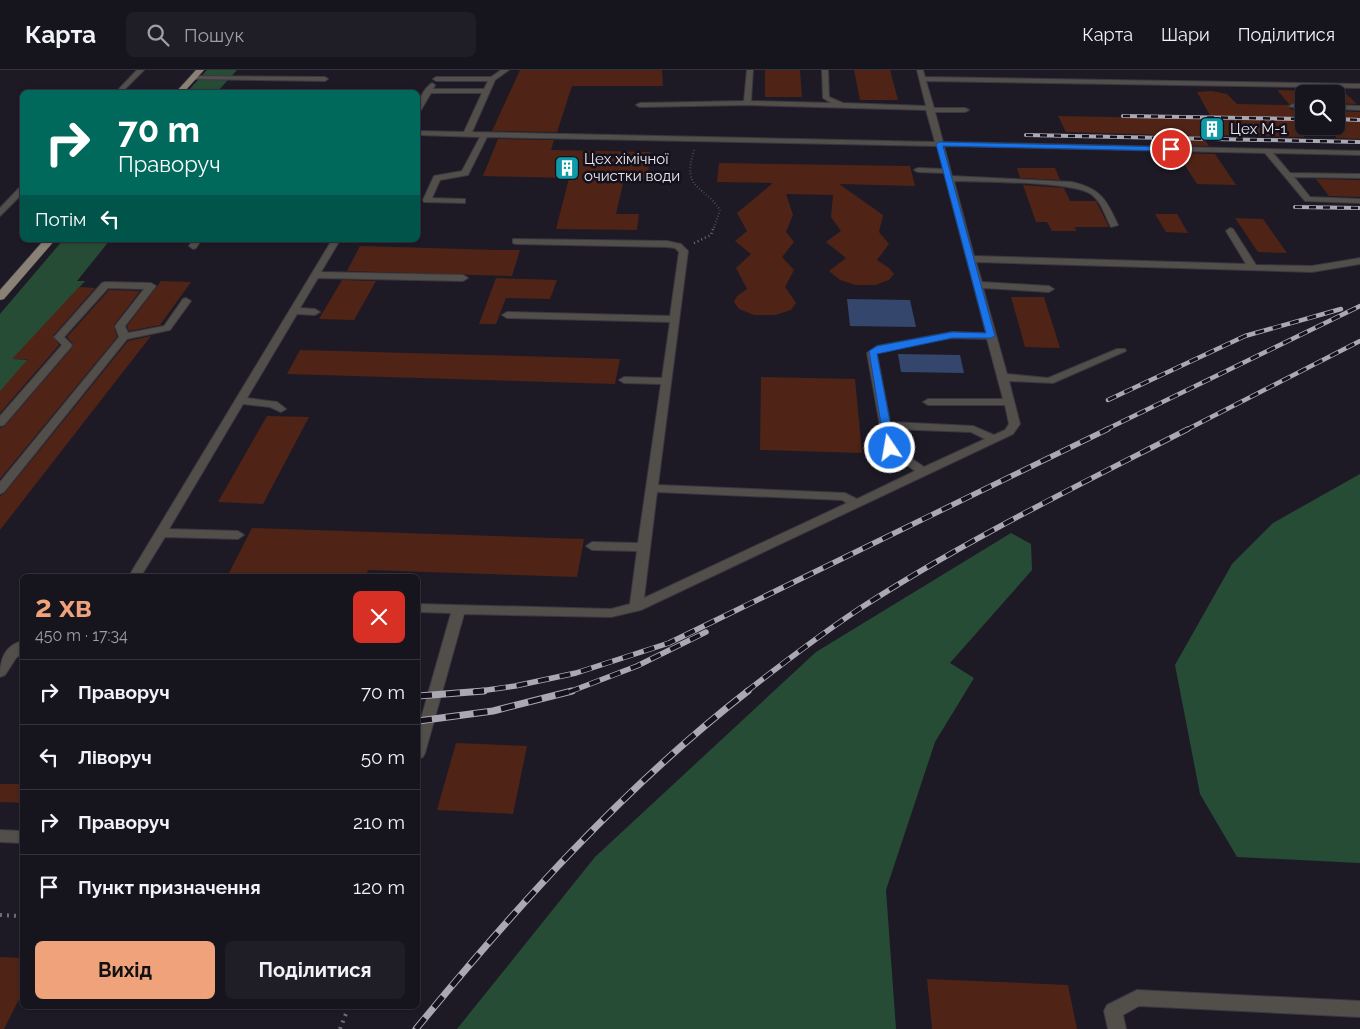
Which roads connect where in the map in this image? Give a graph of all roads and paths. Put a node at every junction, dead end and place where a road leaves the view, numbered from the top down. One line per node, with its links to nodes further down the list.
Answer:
1 (141, 70): 15 (lane)
2 (200, 70): 8 (main road)
3 (442, 70): 9 (lane)
4 (506, 70): 11 (lane)
5 (750, 70): 20 (lane)
6 (825, 70): 23 (lane)
7 (920, 70): 12 (lane)
8 (193, 78): 10 (lane); 16 (main road)
9 (436, 78): 11 (lane); 17 (lane)
10 (325, 79)
11 (492, 79): 18 (lane)
12 (922, 79): 13 (lane); 26 (lane)
13 (1348, 86): 14 (lane); 19 (lane)
14 (1360, 86)
15 (121, 90)
16 (182, 90)
17 (428, 91): 18 (lane); 21 (lane)
18 (486, 91): 29 (lane)
19 (1360, 97)
20 (747, 103): 22 (lane); 23 (lane)
21 (420, 105)
22 (640, 105)
23 (842, 105): 26 (lane)
24 (1345, 107): 25 (lane)
25 (1360, 108)
26 (930, 109): 27 (lane); 32 (lane)
27 (965, 110)
28 (420, 133): 29 (lane)
29 (466, 134): 30 (lane)
30 (484, 135): 31 (lane); 40 (lane)
31 (696, 139): 32 (lane); 48 (path)
32 (939, 144): 33 (lane); 36 (lane)
33 (1267, 151): 34 (lane); 37 (lane)
34 (1360, 153)
35 (918, 170): 36 (lane)
36 (947, 175): 43 (lane); 49 (lane)
37 (1288, 175): 38 (lane); 41 (lane)
38 (1360, 176)
39 (20, 192): 42 (lane)
40 (462, 201)
41 (1360, 201)
42 (0, 213)
43 (1114, 225)
44 (1230, 231): 51 (lane)
45 (516, 241): 48 (lane)
46 (48, 242): 56 (main road)
47 (335, 242): 52 (lane)
48 (678, 246): 61 (lane)
49 (972, 260): 51 (lane); 54 (lane)
50 (1360, 261): 51 (lane)
51 (1252, 266)
52 (316, 275): 53 (lane); 58 (lane)
53 (463, 278)
54 (977, 285): 55 (lane); 62 (lane)
55 (1049, 289)
56 (0, 297)
57 (186, 301): 63 (lane)
58 (294, 311): 59 (lane); 68 (lane)
59 (315, 312)
60 (507, 315): 61 (lane)
61 (675, 319): 67 (lane)
62 (991, 336): 65 (lane); 73 (lane)
63 (124, 337): 72 (lane); 77 (lane)
64 (1120, 351): 65 (lane)
65 (1002, 377): 70 (lane)
66 (624, 380): 67 (lane)
67 (666, 381): 76 (lane)
68 (240, 401): 71 (lane); 79 (lane)
69 (928, 402): 70 (lane)
70 (1008, 402): 74 (lane)
71 (281, 409)
72 (0, 424)
73 (885, 425): 74 (lane); 75 (lane)
74 (994, 439): 75 (lane)
75 (925, 473): 78 (lane)
76 (652, 488): 78 (lane); 82 (lane)
77 (0, 490)
78 (856, 504): 84 (lane)
79 (161, 533): 80 (lane); 83 (lane)
80 (238, 535)
81 (592, 546): 82 (lane)
82 (644, 547): 84 (lane)
83 (136, 574)
84 (636, 607): 86 (lane)
85 (420, 608): 86 (lane)
86 (459, 609): 89 (lane)
87 (20, 648): 88 (lane)
88 (0, 672)
89 (420, 746)
90 (0, 836): 91 (lane)
91 (20, 837)
92 (0, 915): 93 (path)
93 (20, 916)
94 (348, 1009): 96 (path)
95 (1360, 1009): 97 (lane)
96 (340, 1029)
97 (1116, 1029)

